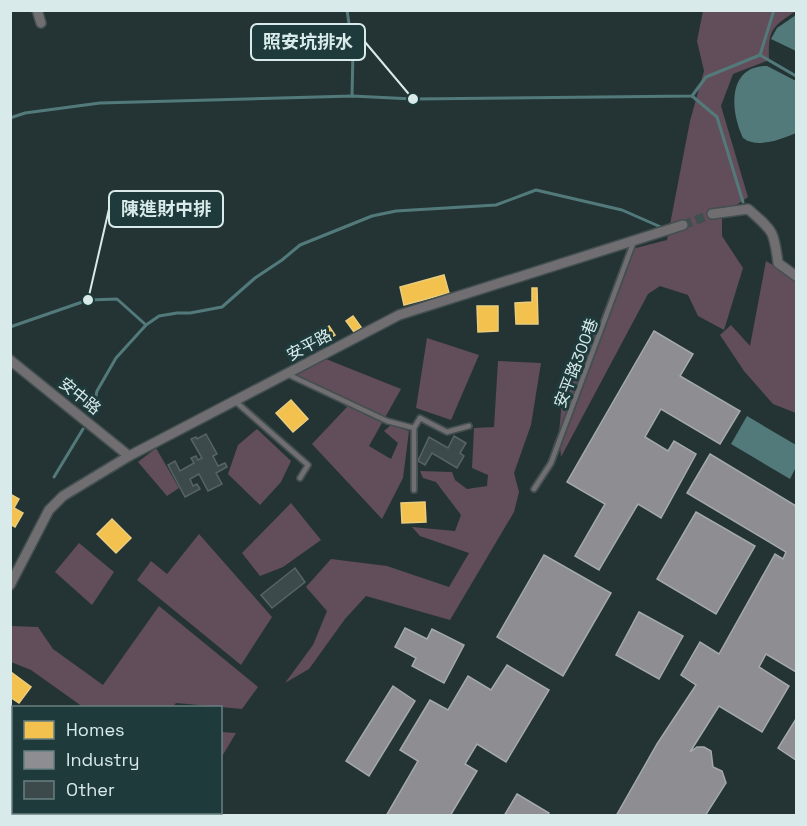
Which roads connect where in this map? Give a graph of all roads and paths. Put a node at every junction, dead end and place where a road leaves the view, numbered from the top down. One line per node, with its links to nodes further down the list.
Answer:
1 (37, 10): 2 (street)
2 (41, 23)
3 (712, 214): 6 (street)
4 (683, 225): 5 (street, 安平路)
5 (634, 241): 8 (street, 安平路); 14 (lane, 安平路300巷)
6 (796, 276)
7 (10, 360): 12 (street, 安中路)
8 (287, 374): 9 (street, 安平路); 11 (lane)
9 (235, 401): 12 (street, 安平路); 13 (lane)
10 (470, 426): 11 (lane)
11 (414, 428): 15 (lane)
12 (129, 456): 16 (street, 安平路)
13 (300, 478)
14 (534, 489)
15 (414, 490)
16 (10, 585)

